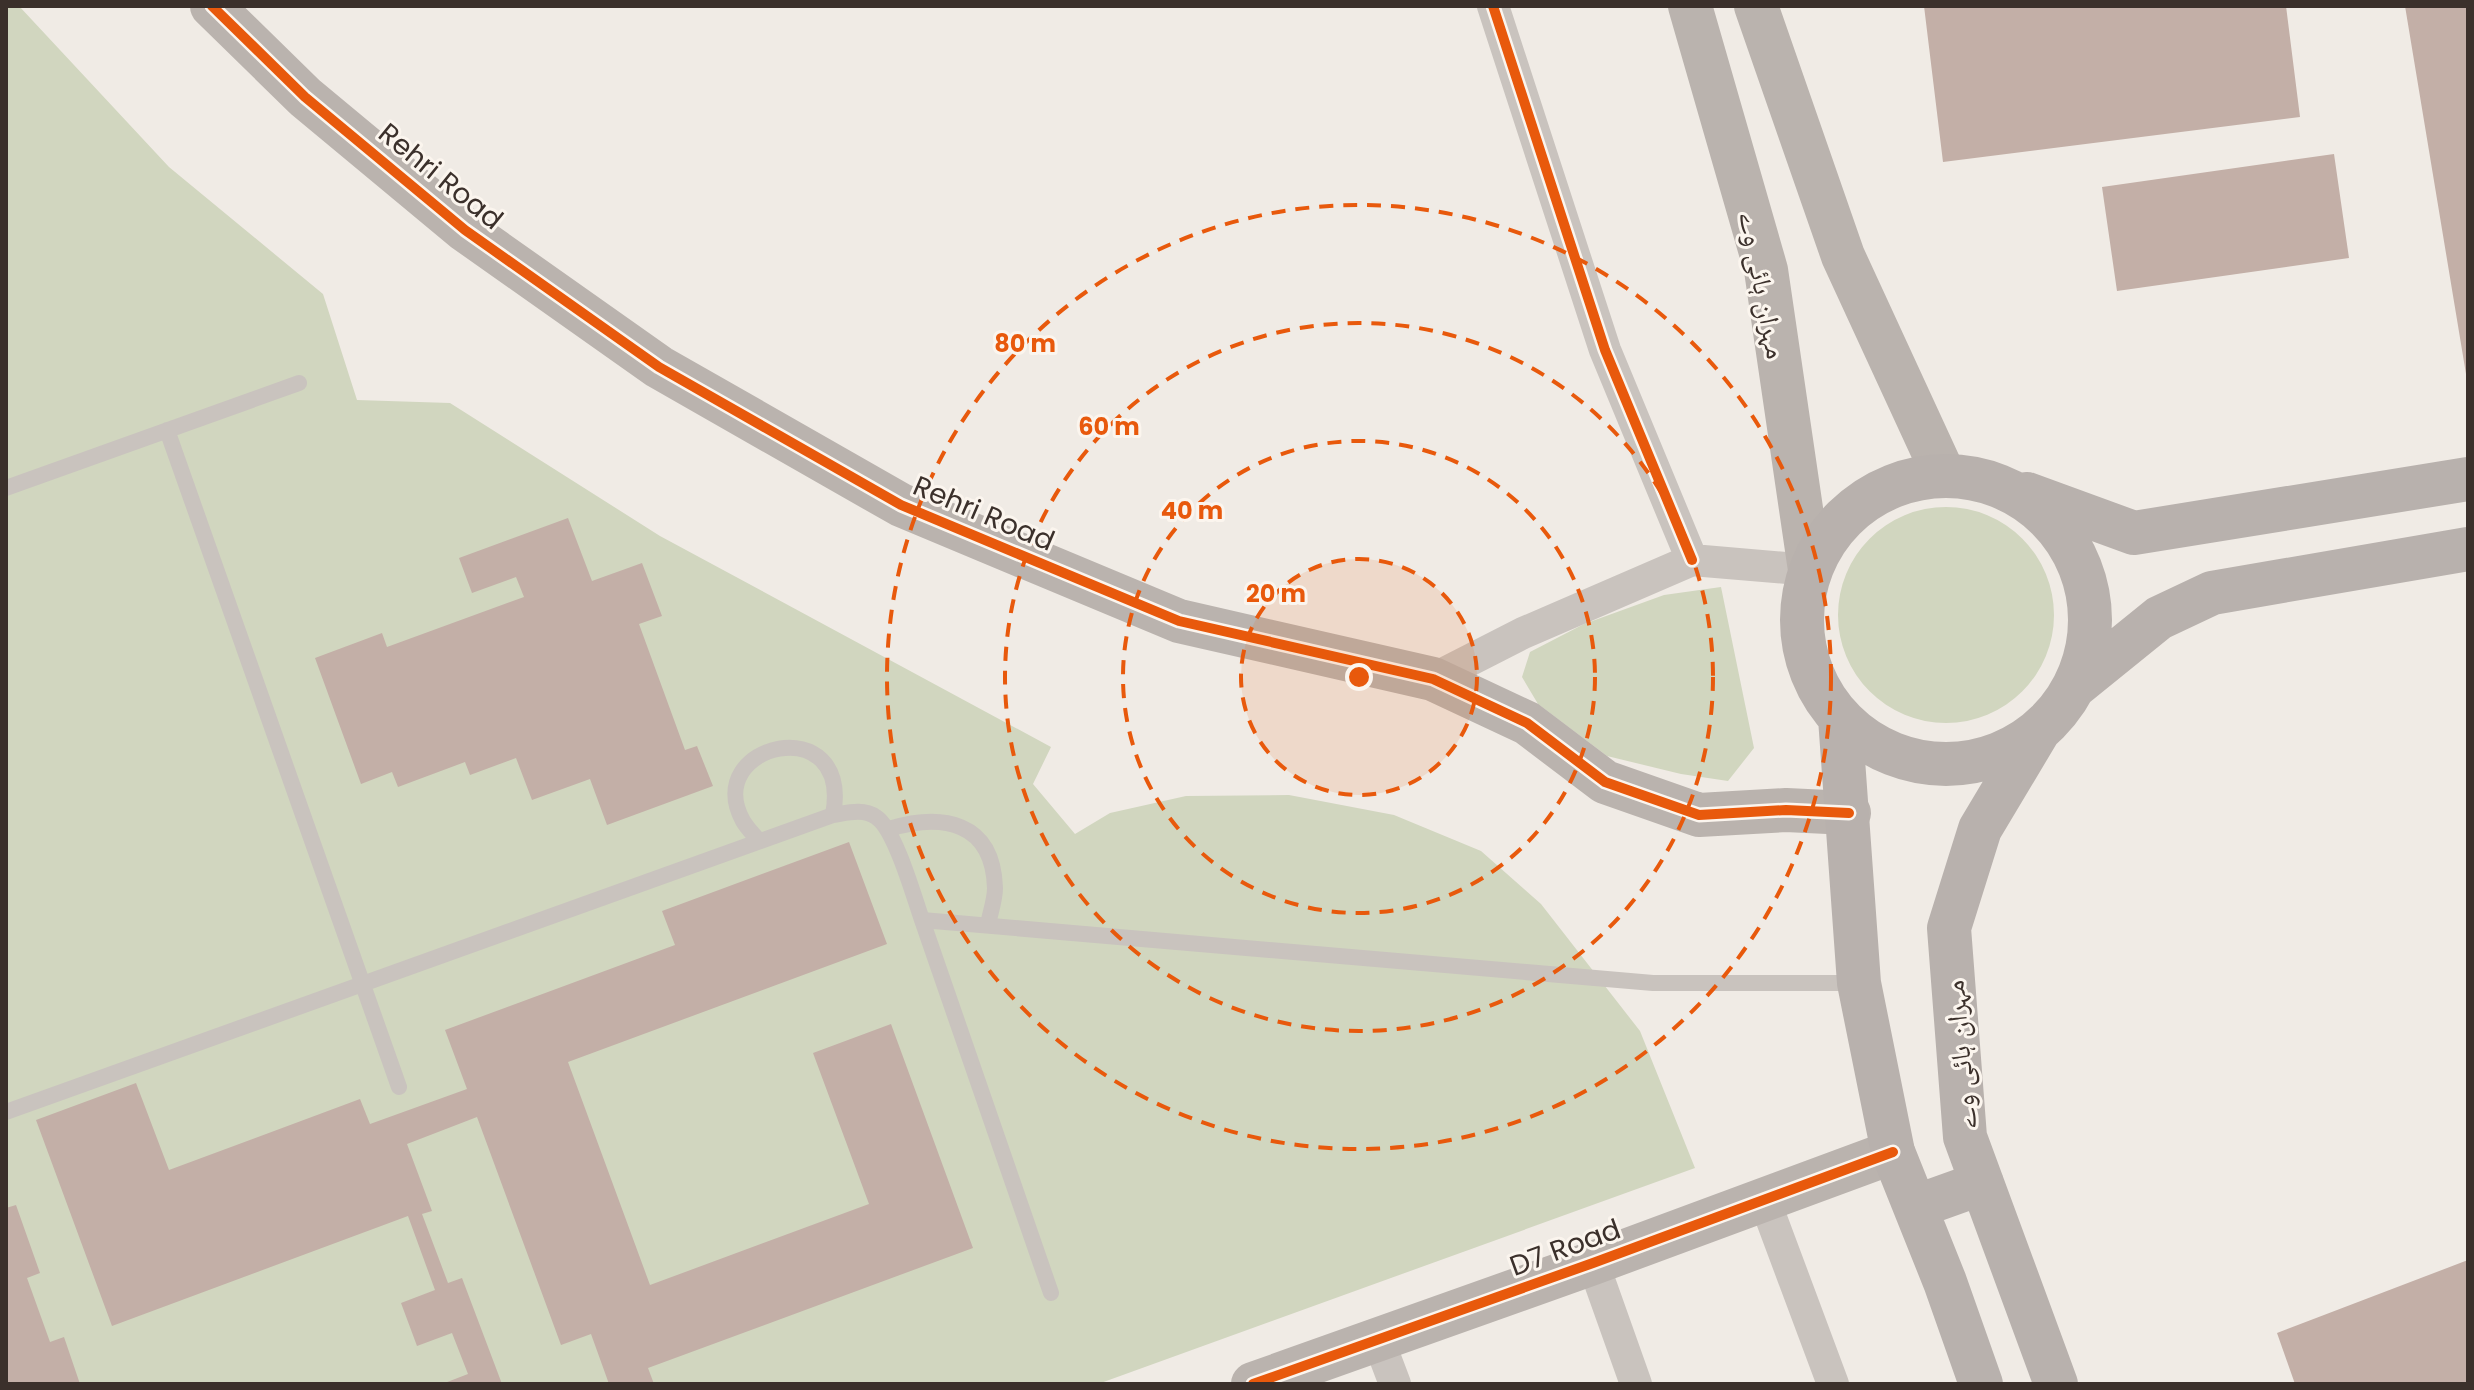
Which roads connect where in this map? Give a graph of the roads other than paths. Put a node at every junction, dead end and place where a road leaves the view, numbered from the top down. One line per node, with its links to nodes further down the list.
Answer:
1 (212, 6): 14 (street, Rehri Road)
2 (1493, 6): 12 (street)
3 (1690, 6): 13 (street, مہران ہائی وے)
4 (1756, 6): 7 (street)
5 (299, 383): 6 (lane)
6 (167, 430): 10 (lane); 24 (lane)
7 (1943, 473): 9 (main road); 13 (main road)
8 (2468, 479): 9 (main road)
9 (2003, 485): 15 (main road)
10 (6, 488)
11 (2468, 549): 15 (main road)
12 (1692, 560): 13 (street); 14 (street)
13 (1810, 570): 16 (main road)
14 (1433, 679): 18 (street, Rehri Road)
15 (2075, 686): 17 (main road)
16 (1840, 718): 17 (main road); 18 (main road)
17 (2039, 730): 29 (main road, مہران ہائی وے)
18 (1849, 813): 25 (main road)
19 (833, 815): 20 (lane); 21 (lane); 21 (lane)
20 (889, 829): 22 (lane); 23 (lane)
21 (759, 841): 24 (lane)
22 (922, 920): 23 (lane); 33 (lane)
23 (988, 925): 25 (lane)
24 (362, 982): 26 (lane); 27 (lane)
25 (1859, 983): 28 (main road)
26 (399, 1087)
27 (6, 1112)
28 (1893, 1152): 30 (street, D7 Road); 31 (main road)
29 (1982, 1183): 31 (main road); 40 (main road, مہران ہائی وے)
30 (1764, 1199): 32 (street, D7 Road); 38 (street)
31 (1915, 1207): 39 (main road)
32 (1593, 1263): 34 (street, D7 Road); 37 (street)
33 (1051, 1293)
34 (1378, 1339): 35 (street, D7 Road); 36 (street)
35 (1253, 1384)
36 (1395, 1384)
37 (1636, 1384)
38 (1833, 1384)
39 (1981, 1384)
40 (2056, 1384)

